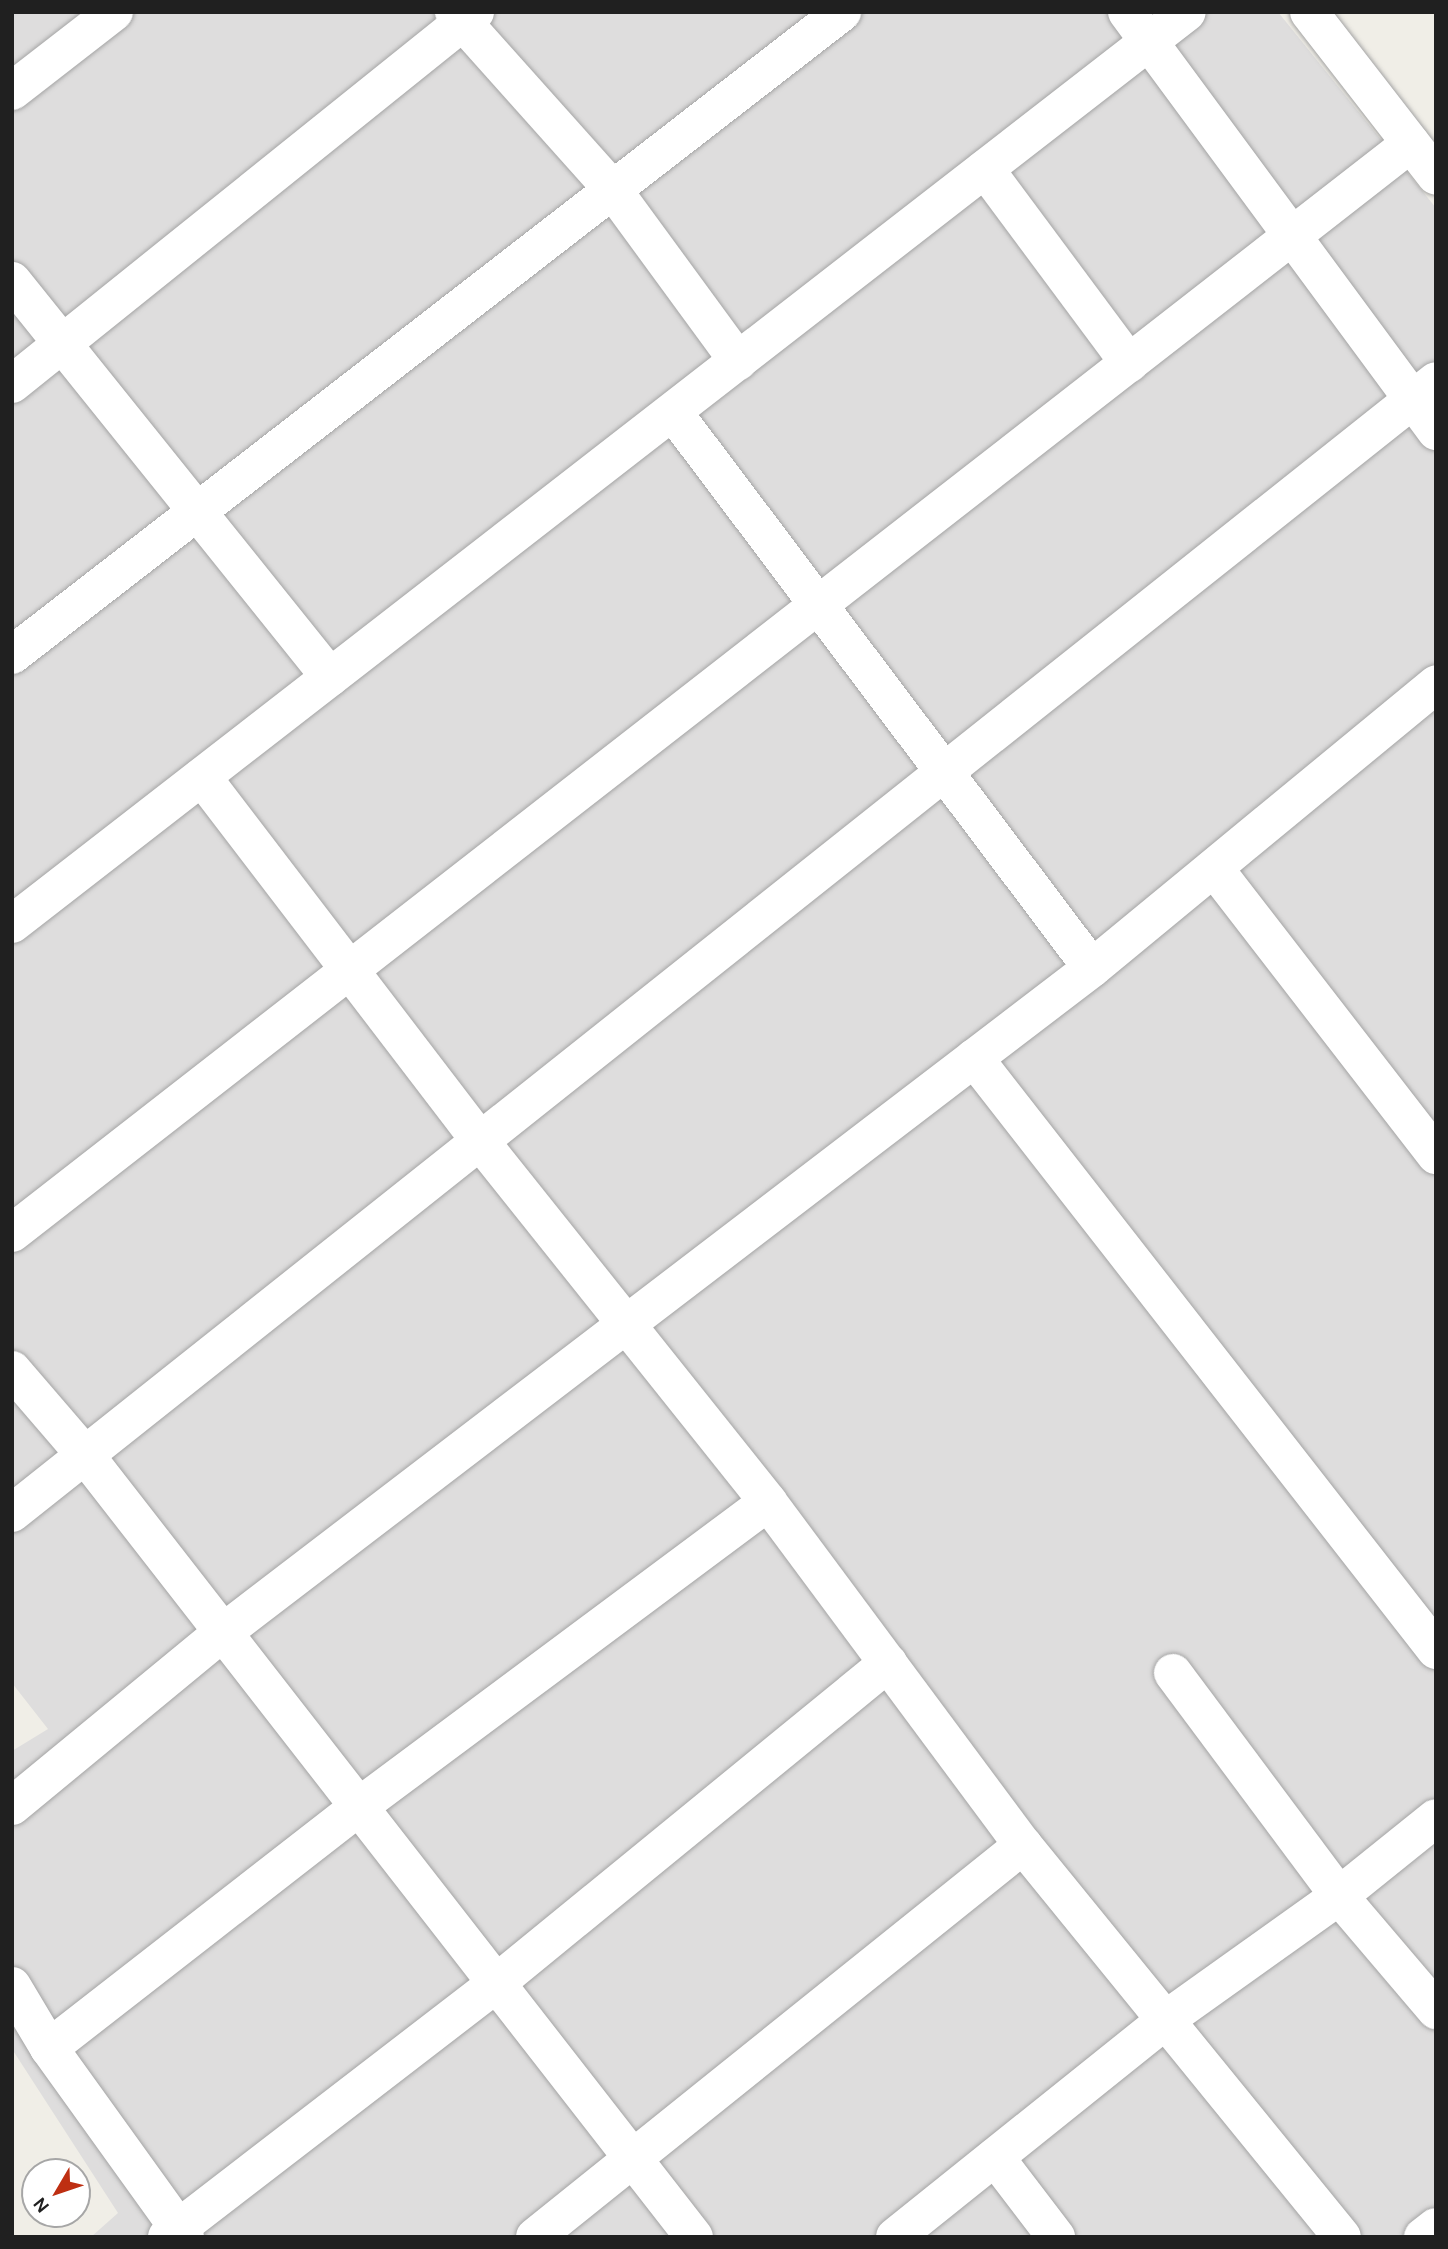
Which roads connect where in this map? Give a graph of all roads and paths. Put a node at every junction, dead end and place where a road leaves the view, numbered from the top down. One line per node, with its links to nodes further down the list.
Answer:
1 (114, 12): 7 (street)
2 (842, 12): 11 (street)
3 (1187, 12): 6 (street)
4 (1309, 12): 8 (street)
5 (463, 16): 11 (street); 14 (street)
6 (1138, 27): 9 (street); 12 (street)
7 (12, 91)
8 (1411, 143): 10 (street); 12 (street)
9 (985, 169): 15 (street); 16 (street)
10 (1436, 176)
11 (613, 190): 15 (street); 21 (street)
12 (1294, 234): 16 (street); 18 (street)
13 (12, 281): 14 (street)
14 (64, 345): 17 (street); 21 (street)
15 (738, 361): 19 (street)
16 (1129, 363): 22 (street)
17 (12, 384)
18 (1424, 391): 20 (street); 26 (street)
19 (673, 412): 22 (street); 24 (street)
20 (1436, 430)
21 (197, 511): 23 (street); 24 (street)
22 (818, 605): 26 (street); 31 (street)
23 (12, 655)
24 (330, 677): 27 (street)
25 (1435, 687): 28 (street)
26 (944, 772): 30 (street); 33 (street)
27 (202, 777): 29 (street); 31 (street)
28 (1214, 868): 30 (street); 34 (street)
29 (12, 924)
30 (1092, 968): 32 (street)
31 (350, 970): 33 (street); 35 (street)
32 (974, 1058): 36 (street); 42 (street)
33 (480, 1141): 36 (street); 38 (street)
34 (1436, 1155)
35 (12, 1233)
36 (625, 1326): 39 (street); 41 (street)
37 (12, 1370): 38 (street)
38 (85, 1455): 40 (street); 41 (street)
39 (768, 1502): 43 (street); 46 (street)
40 (12, 1513)
41 (221, 1633): 45 (street); 46 (street)
42 (1436, 1650)
43 (888, 1663): 48 (street); 50 (street)
44 (1172, 1673): 49 (street)
45 (12, 1806)
46 (357, 1808): 50 (street); 54 (street)
47 (1436, 1818): 49 (street)
48 (1023, 1845): 53 (street); 56 (street)
49 (1339, 1895): 52 (street); 53 (street)
50 (494, 1985): 56 (street); 58 (street)
51 (12, 1986): 54 (street)
52 (1436, 2010)
53 (1168, 2018): 55 (street); 63 (street)
54 (48, 2048): 58 (street)
55 (995, 2157): 61 (street); 62 (street)
56 (635, 2159): 59 (street); 60 (street)
57 (1436, 2227): 64 (street)
58 (177, 2234)
59 (536, 2237)
60 (695, 2237)
61 (895, 2237)
62 (1056, 2237)
63 (1342, 2237)
64 (1423, 2237)

